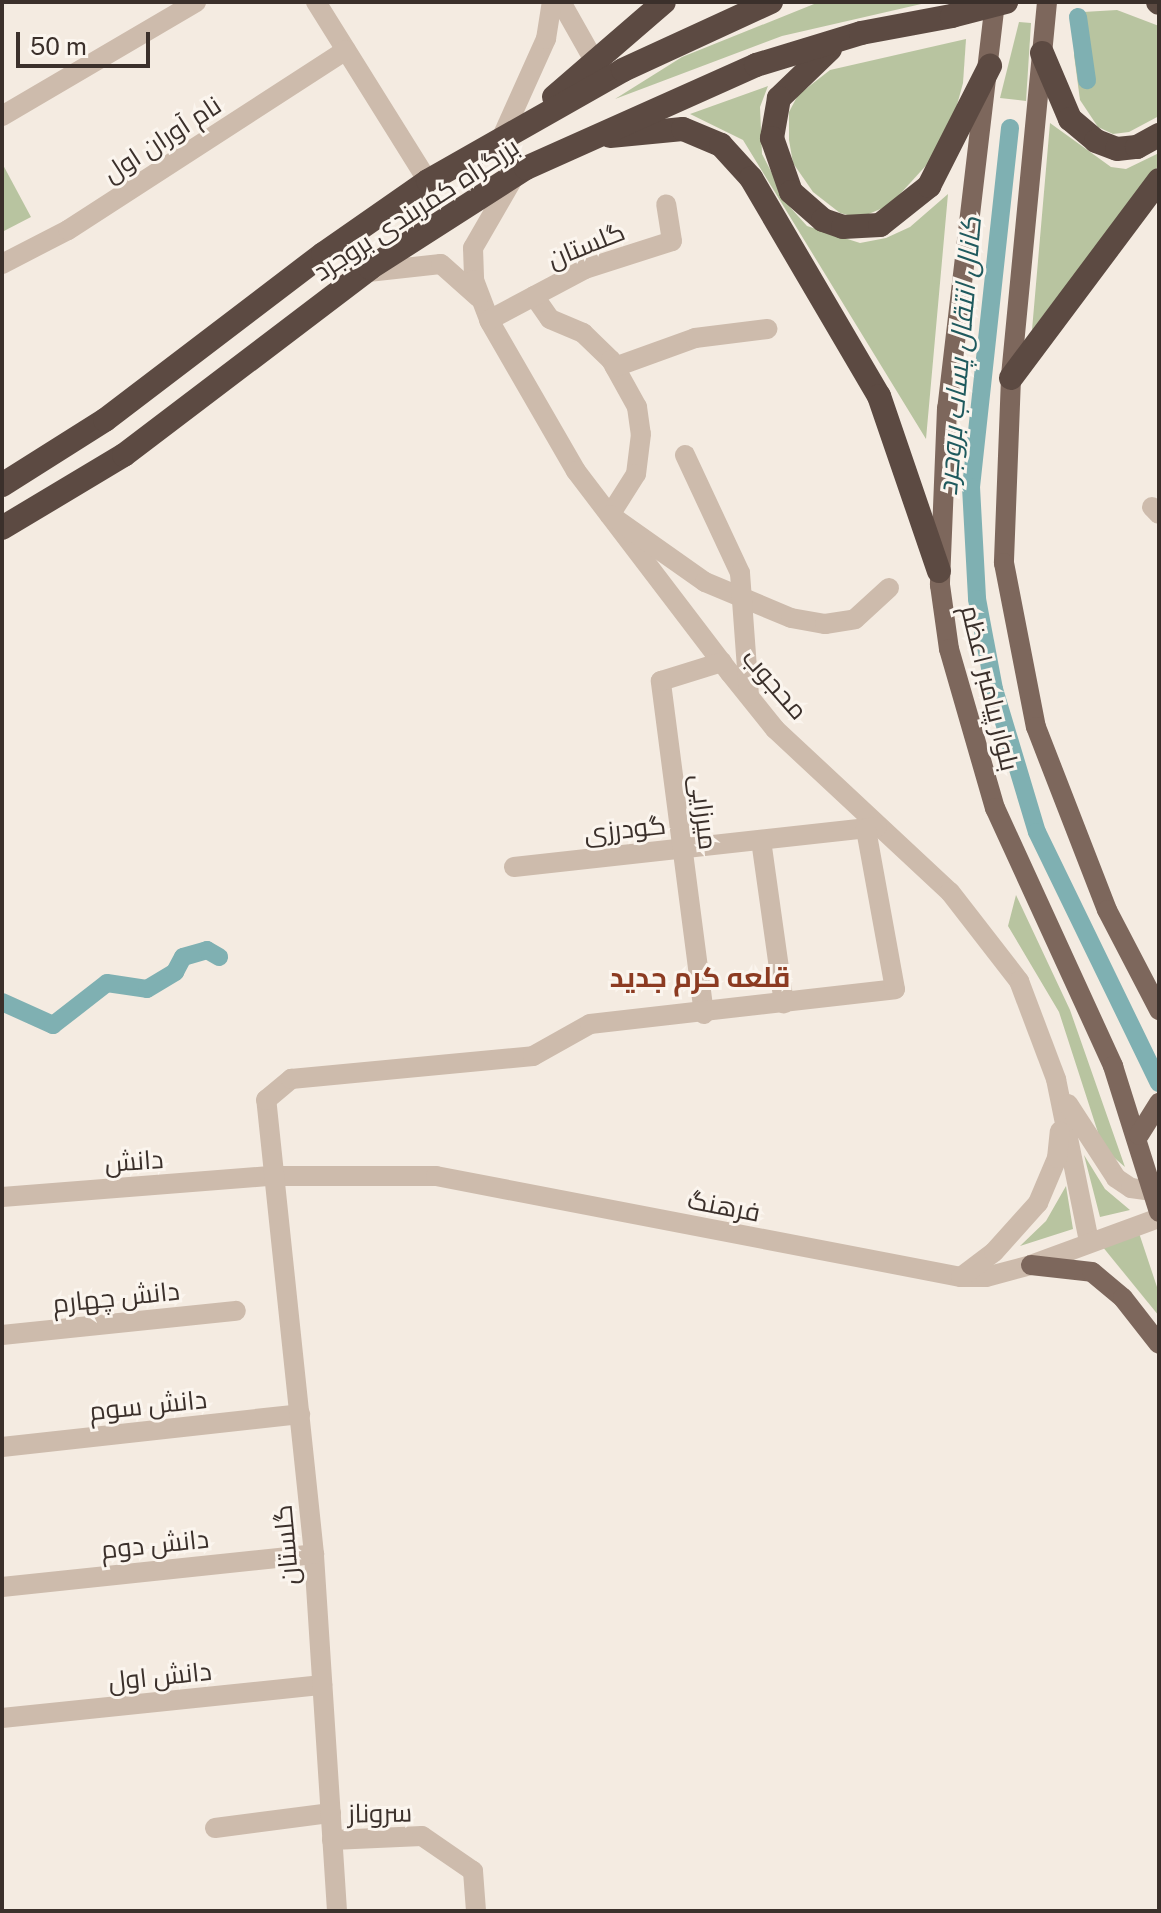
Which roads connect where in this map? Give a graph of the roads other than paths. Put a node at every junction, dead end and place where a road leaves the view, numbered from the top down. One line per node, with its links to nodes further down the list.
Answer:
1 (196, 2): 15 (street)
2 (316, 2): 11 (street)
3 (552, 2): 17 (street)
4 (561, 2): 13 (street)
5 (664, 2): 13 (highway)
6 (771, 2): 17 (highway, بزرگراه کمربندی بروجرد)
7 (995, 2): 14 (main road, بلوار پیامبر اعظم)
8 (1006, 2): 10 (highway, بزرگراه کمربندی بروجرد, bridge)
9 (1047, 2): 12 (main road, بلوار پیامبر اعظم)
10 (861, 33): 14 (highway); 18 (highway, بزرگراه کمربندی بروجرد)
11 (346, 50): 20 (street); 23 (street, نام آوران اول)
12 (1042, 53): 16 (highway); 30 (main road, بلوار پیامبر اعظم)
13 (595, 62): 17 (highway)
14 (990, 66): 35 (main road, بلوار پیامبر اعظم)
15 (2, 116)
16 (1159, 135)
17 (501, 139): 20 (highway, بزرگراه کمربندی بروجرد)
18 (558, 152): 19 (highway, بزرگراه کمربندی بروجرد); 35 (highway)
19 (516, 174): 24 (highway, بزرگراه کمربندی بروجرد); 26 (street)
20 (428, 181): 32 (highway, بزرگراه کمربندی بروجرد)
21 (1155, 195): 30 (highway)
22 (666, 204): 25 (street, گلستان)
23 (2, 264)
24 (364, 273): 26 (street); 34 (highway, بزرگراه کمربندی بروجرد)
25 (534, 296): 27 (street, گلستان); 29 (street)
26 (478, 297): 27 (street, محجوب)
27 (489, 320): 33 (street, محجوب)
28 (767, 329): 29 (street)
29 (615, 367): 33 (street)
30 (1011, 378): 45 (main road, بلوار پیامبر اعظم)
31 (685, 455): 37 (street)
32 (2, 485)
33 (610, 515): 37 (street); 38 (street, محجوب)
34 (2, 528)
35 (939, 571): 49 (main road, بلوار پیامبر اعظم)
36 (889, 588): 37 (street)
37 (744, 598): 39 (street)
38 (722, 662): 39 (street, محجوب); 42 (street, میرزایی)
39 (749, 696): 40 (street, محجوب)
40 (875, 828): 41 (street, گودرزی); 44 (street); 47 (street, محجوب)
41 (761, 840): 42 (street, گودرزی); 44 (street)
42 (683, 849): 43 (street, گودرزی); 46 (street, میرزایی)
43 (514, 867)
44 (784, 1003): 46 (street)
45 (1159, 1010)
46 (704, 1014): 50 (street, گلستان)
47 (1056, 1079): 51 (street); 55 (street); 57 (street)
48 (1159, 1103): 49 (main road)
49 (1139, 1135): 51 (main road, بلوار پیامبر اعظم)
50 (270, 1176): 52 (street, دانش); 57 (street, فرهنگ); 61 (street, گلستان)
51 (1153, 1191): 53 (main road, بلوار پیامبر اعظم)
52 (2, 1197)
53 (1159, 1212)
54 (1159, 1218): 55 (street, فرهنگ)
55 (1089, 1241): 56 (street, فرهنگ)
56 (1031, 1265): 57 (street, فرهنگ); 60 (main road)
57 (961, 1277)
58 (236, 1311): 59 (street, دانش چهارم)
59 (2, 1335)
60 (1159, 1344)
61 (300, 1414): 62 (street, دانش سوم); 63 (street, گلستان)
62 (2, 1447)
63 (314, 1554): 64 (street, دانش دوم); 65 (street, گلستان)
64 (2, 1587)
65 (322, 1685): 66 (street, دانش اول); 67 (street, گلستان)
66 (2, 1718)
67 (331, 1813): 68 (street); 69 (street, گلستان)
68 (215, 1828)
69 (332, 1840): 70 (street, گلستان); 71 (street, سروناز)
70 (337, 1911)
71 (476, 1911)

